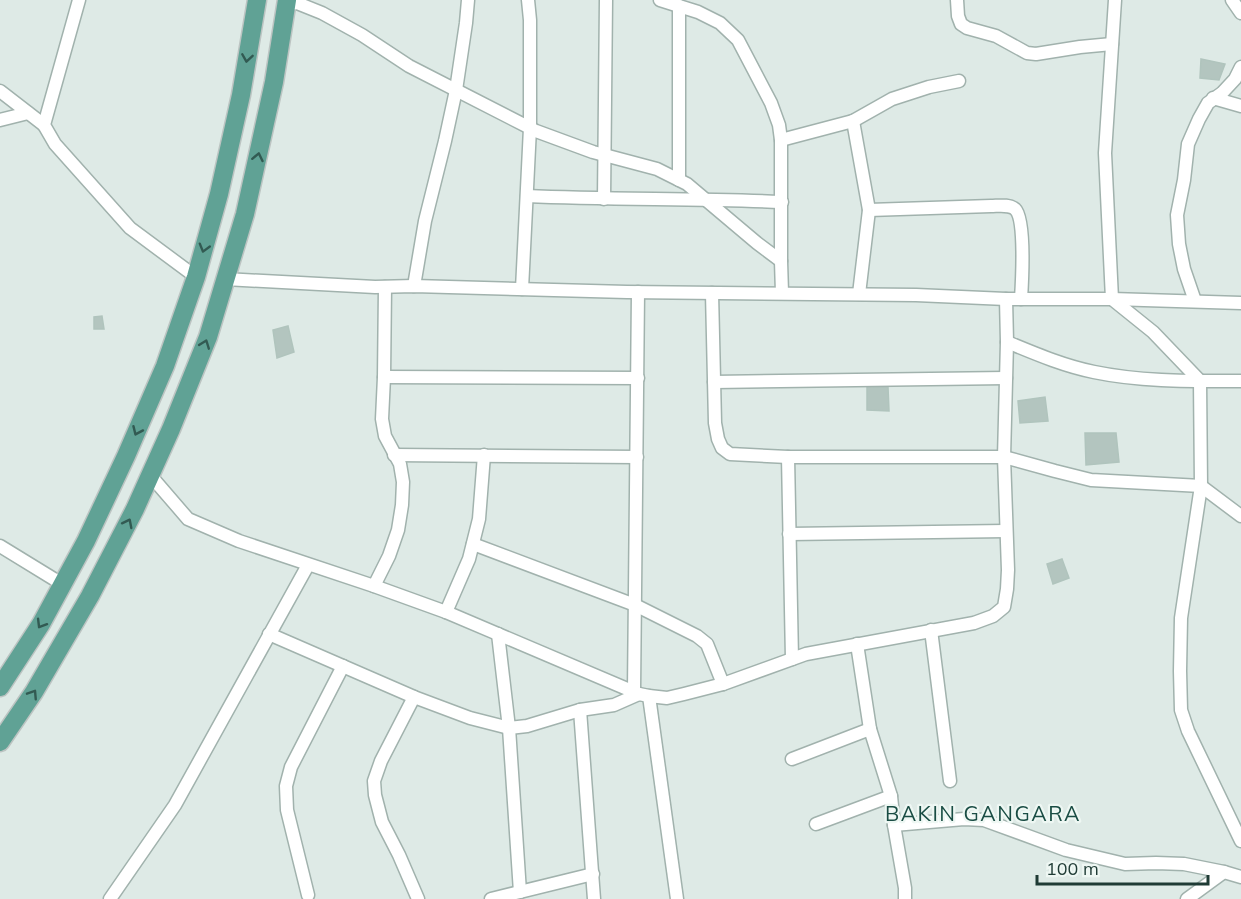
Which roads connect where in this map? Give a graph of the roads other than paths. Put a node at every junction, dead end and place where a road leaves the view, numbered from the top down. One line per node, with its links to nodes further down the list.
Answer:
1 (79, 0): 23 (street)
2 (257, 0): 34 (main road, one-way to 34)
3 (468, 0): 16 (street)
4 (528, 0): 24 (street)
5 (606, 0): 26 (street)
6 (660, 0): 11 (street)
7 (957, 0): 13 (street)
8 (1115, 0): 13 (street)
9 (1232, 0): 12 (street)
10 (287, 2): 16 (street); 35 (main road, one-way to 10)
11 (679, 6): 25 (street); 27 (street)
12 (1241, 13)
13 (1112, 44): 45 (street)
14 (1241, 67): 18 (street)
15 (959, 81): 22 (street)
16 (456, 90): 24 (street); 36 (street)
17 (0, 91): 20 (street)
18 (1213, 98): 19 (street); 46 (street)
19 (1241, 106)
20 (28, 113): 21 (street); 23 (street)
21 (0, 120)
22 (853, 121): 25 (street); 32 (street)
23 (44, 125): 34 (street)
24 (530, 128): 26 (street); 28 (street)
25 (782, 140): 31 (street)
26 (604, 155): 27 (street); 29 (street)
27 (680, 180): 30 (street)
28 (527, 196): 29 (street); 38 (street)
29 (604, 199): 30 (street)
30 (705, 199): 31 (street); 33 (street)
31 (782, 202): 33 (street)
32 (869, 210): 42 (street); 44 (street)
33 (781, 261): 41 (street)
34 (196, 277): 68 (main road, one-way to 68)
35 (225, 279): 37 (street); 60 (main road, one-way to 35)
36 (414, 285): 37 (street); 38 (street)
37 (385, 287): 49 (street)
38 (522, 289): 39 (street)
39 (638, 292): 40 (street); 50 (street)
40 (712, 292): 41 (street); 54 (street)
41 (782, 293): 42 (street)
42 (859, 294): 43 (street)
43 (1006, 299): 44 (street); 48 (street)
44 (1021, 299): 45 (street)
45 (1112, 299): 46 (street); 52 (street)
46 (1195, 302): 47 (street)
47 (1241, 303)
48 (1007, 342): 51 (street); 52 (street)
49 (384, 377): 50 (street); 55 (street)
50 (638, 378): 57 (street)
51 (1006, 378): 54 (street); 59 (street)
52 (1200, 381): 53 (street); 61 (street)
53 (1241, 381)
54 (714, 382): 58 (street)
55 (394, 455): 56 (street); 69 (street)
56 (484, 455): 57 (street); 65 (street)
57 (637, 457): 70 (street)
58 (788, 457): 59 (street); 64 (street)
59 (1004, 457): 61 (street); 63 (street)
60 (150, 475): 67 (street); 85 (main road, one-way to 60)
61 (1201, 486): 62 (street); 91 (street)
62 (1241, 516)
63 (1006, 531): 64 (street); 72 (street)
64 (789, 534): 76 (street)
65 (473, 544): 70 (street); 71 (street)
66 (0, 546): 68 (street)
67 (308, 565): 69 (street); 73 (street)
68 (62, 584): 79 (main road, one-way to 79)
69 (374, 586): 71 (street)
70 (635, 605): 78 (street); 80 (street)
71 (446, 612): 74 (street)
72 (931, 630): 75 (street); 87 (street)
73 (269, 634): 77 (street); 97 (street)
74 (498, 634): 80 (street); 83 (street)
75 (857, 644): 76 (street); 84 (street)
76 (792, 659): 78 (street)
77 (343, 666): 81 (street); 96 (street)
78 (723, 684): 80 (street)
79 (0, 687)
80 (640, 694): 82 (street); 101 (street)
81 (414, 697): 83 (street); 98 (street)
82 (580, 710): 83 (street); 93 (street)
83 (509, 728): 95 (street)
84 (870, 729): 86 (street); 88 (street)
85 (0, 742)
86 (792, 759)
87 (950, 781)
88 (891, 796): 89 (street); 90 (street)
89 (816, 824)
90 (894, 825): 92 (street); 102 (street)
91 (1241, 841)
92 (1224, 872): 94 (street); 103 (street)
93 (593, 874): 95 (street); 100 (street)
94 (1241, 877)
95 (520, 892): 99 (street)
96 (308, 895)
97 (110, 899)
98 (418, 899)
99 (491, 899)
100 (594, 899)
101 (677, 899)
102 (905, 899)
103 (1187, 899)

